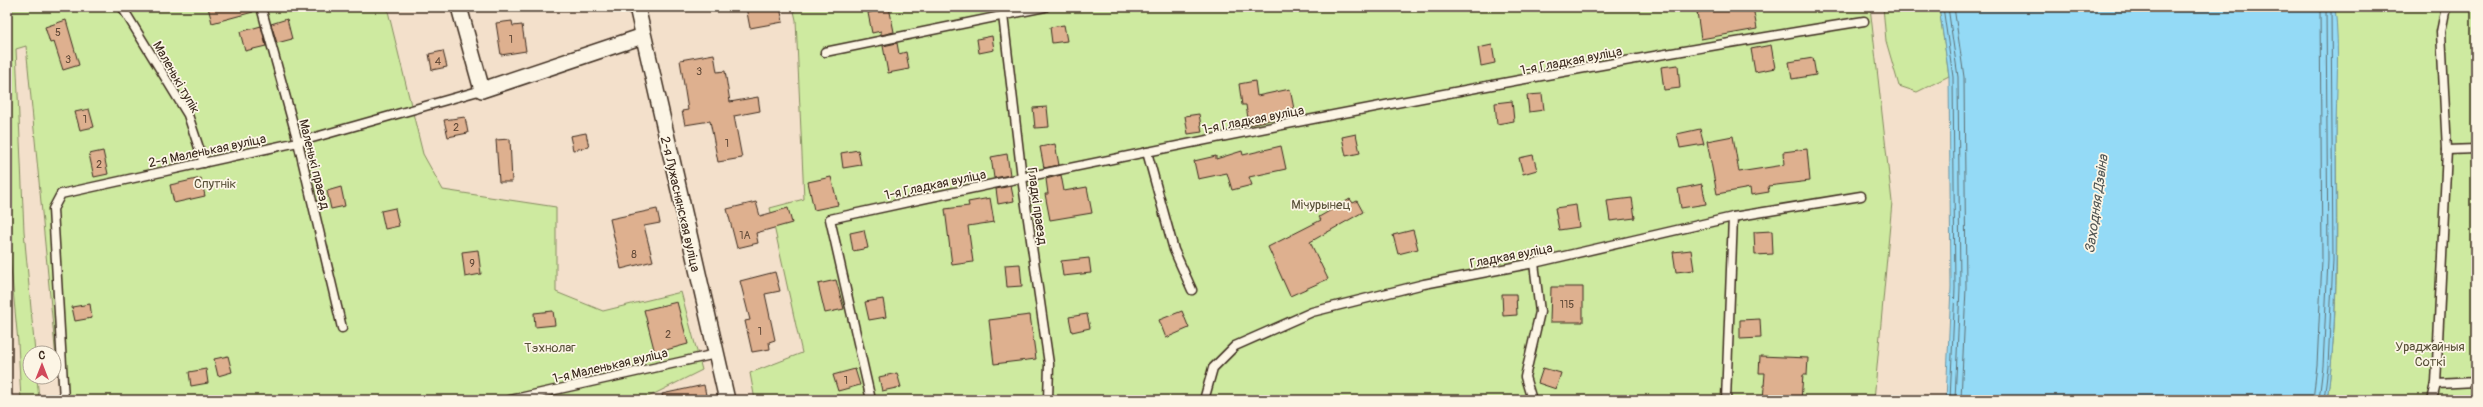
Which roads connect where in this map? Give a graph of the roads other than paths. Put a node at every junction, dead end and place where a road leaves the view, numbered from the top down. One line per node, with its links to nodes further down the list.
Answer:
1 (122, 7): 16 (lane, Маленькі тупік)
2 (262, 7): 12 (lane, Маленькі праезд)
3 (459, 7): 11 (street)
4 (637, 7): 9 (street, 2-я Лужаснянская вуліца)
5 (1044, 7): 7 (lane)
6 (2446, 7): 14 (lane)
7 (1003, 15): 10 (lane); 17 (lane, Гладкі праезд)
8 (1864, 21): 15 (lane, 1-я Гладкая вуліца)
9 (643, 36): 11 (street); 23 (street, 2-я Лужаснянская вуліца)
10 (825, 52)
11 (482, 90): 12 (lane, 2-я Маленькая вуліца)
12 (298, 142): 16 (lane, 2-я Маленькая вуліца); 22 (lane, Маленькі праезд)
13 (2476, 149): 14 (lane)
14 (2447, 150): 25 (lane)
15 (1147, 152): 17 (lane, 1-я Гладкая вуліца); 21 (lane)
16 (204, 163): 26 (lane, 2-я Маленькая вуліца)
17 (1022, 178): 29 (lane, 1-я Гладкая вуліца); 30 (lane, Гладкі праезд)
18 (1861, 196): 19 (lane, Гладкая вуліца)
19 (1733, 217): 20 (lane, Гладкая вуліца); 33 (lane)
20 (1534, 263): 31 (lane, Гладкая вуліца); 32 (lane)
21 (1192, 290)
22 (342, 328)
23 (716, 354): 27 (lane, 1-я Маленькая вуліца); 28 (street, 2-я Лужаснянская вуліца)
24 (2476, 382): 25 (lane)
25 (2436, 384): 34 (lane)
26 (64, 400)
27 (510, 400)
28 (727, 400)
29 (871, 400)
30 (1048, 400)
31 (1204, 400)
32 (1532, 400)
33 (1726, 400)
34 (2432, 400)

